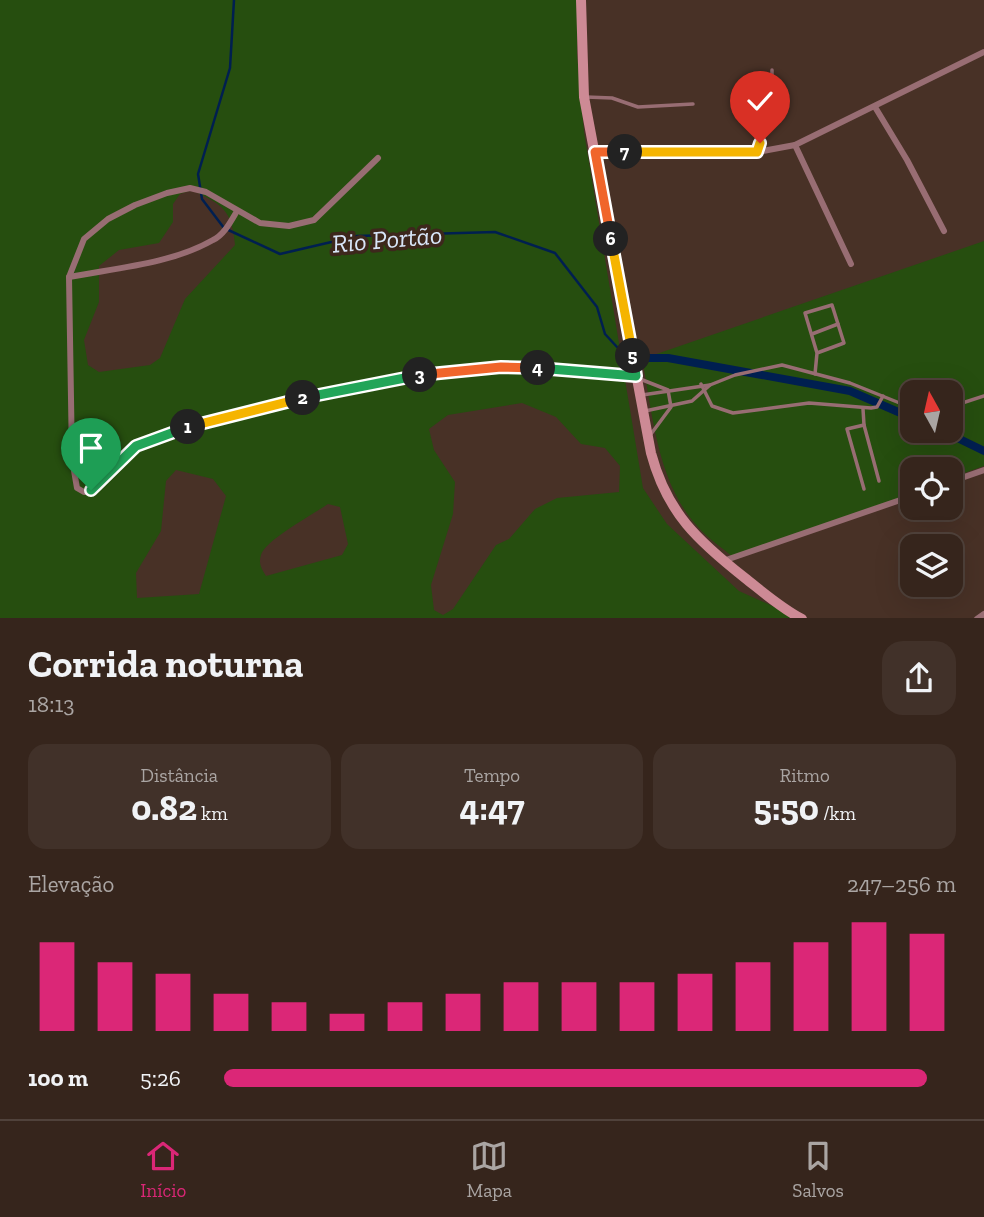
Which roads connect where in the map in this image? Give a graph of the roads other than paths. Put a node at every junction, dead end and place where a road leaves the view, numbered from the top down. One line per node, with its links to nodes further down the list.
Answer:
1 (581, 0): 4 (main road)
2 (984, 52): 6 (street)
3 (772, 71): 9 (lane)
4 (584, 97): 5 (lane); 8 (main road)
5 (692, 104)
6 (875, 107): 7 (street); 12 (street)
7 (795, 145): 9 (street); 13 (street)
8 (595, 152): 9 (street); 19 (main road)
9 (757, 152)
10 (378, 158): 11 (street)
11 (237, 211): 14 (street); 14 (street)
12 (944, 231)
13 (851, 264)
14 (69, 278): 19 (street)
15 (838, 324): 16 (lane); 16 (lane); 17 (lane)
16 (812, 334): 17 (lane)
17 (817, 353): 18 (lane)
18 (815, 374): 21 (lane); 26 (lane)
19 (637, 377): 22 (lane); 24 (main road)
20 (701, 384): 21 (lane); 22 (lane); 23 (lane)
21 (710, 385): 23 (lane)
22 (668, 390): 24 (lane); 29 (lane)
23 (704, 391): 29 (lane); 30 (lane)
24 (640, 396): 31 (main road)
25 (984, 396): 28 (lane)
26 (883, 397): 27 (lane); 30 (lane)
27 (900, 403)
28 (963, 403)
29 (671, 407): 31 (lane); 33 (lane)
30 (863, 409): 32 (lane)
31 (643, 412): 33 (main road)
32 (864, 425): 36 (lane); 37 (lane)
33 (648, 438): 39 (main road)
34 (984, 470): 35 (street)
35 (963, 477)
36 (879, 481)
37 (864, 489)
38 (900, 500): 39 (street)
39 (723, 561): 41 (main road)
40 (984, 614): 42 (street)
41 (802, 618)
42 (976, 618)

